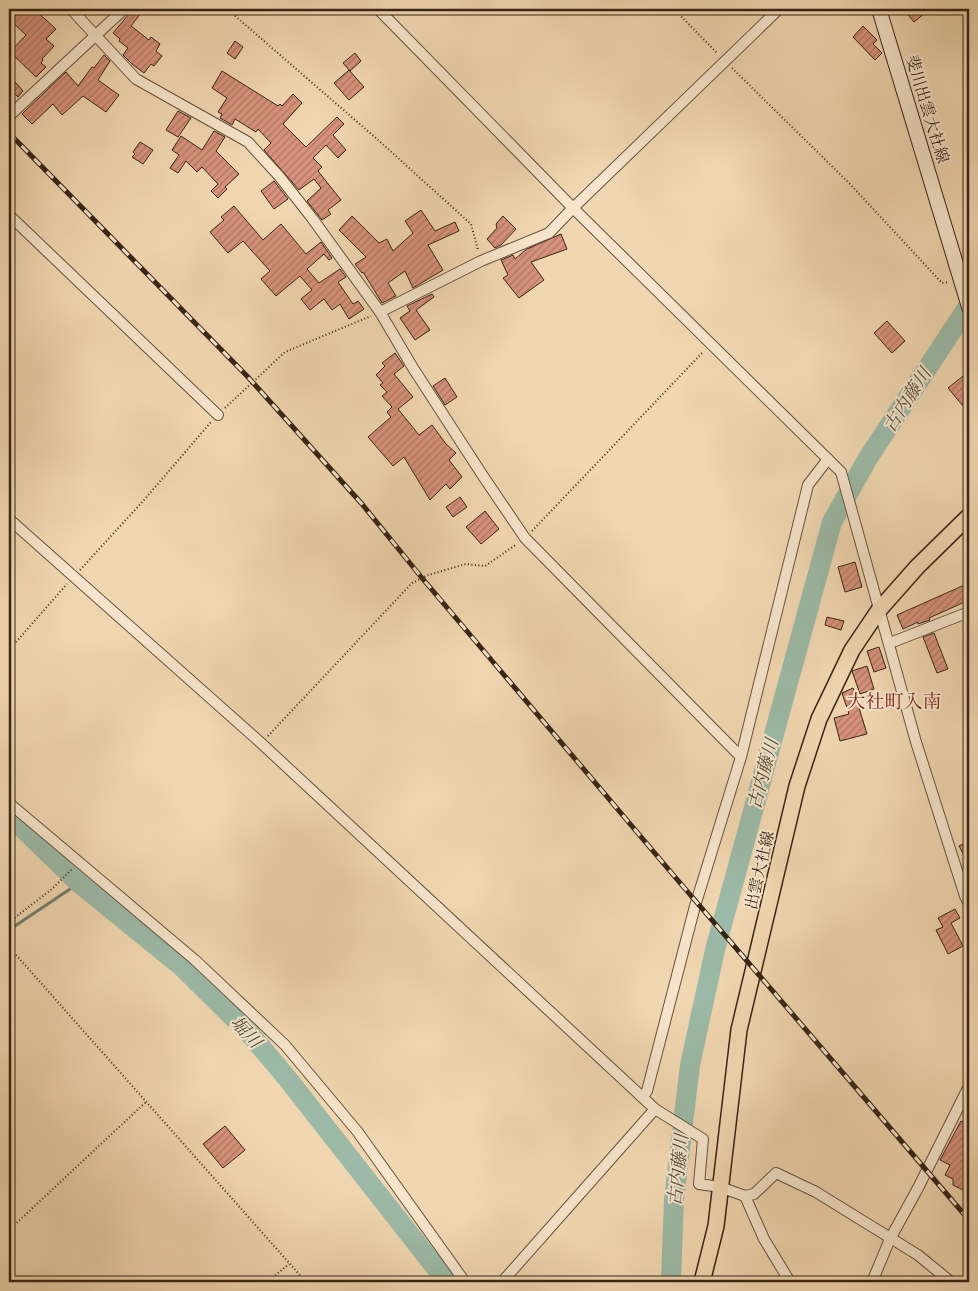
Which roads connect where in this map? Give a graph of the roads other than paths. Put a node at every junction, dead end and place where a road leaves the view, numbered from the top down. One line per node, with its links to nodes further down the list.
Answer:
1 (71, 9): 6 (street)
2 (124, 9): 6 (street)
3 (378, 9): 8 (street)
4 (778, 9): 8 (street)
5 (879, 9): 10 (main road, 斐川出雲大社線)
6 (95, 36): 7 (street); 11 (street)
7 (9, 116)
8 (573, 208): 11 (street); 13 (street)
9 (9, 215): 12 (street)
10 (969, 307)
11 (380, 312): 19 (street)
12 (218, 415)
13 (828, 459): 16 (street); 19 (street)
14 (969, 516): 16 (main road, 出雲大社線)
15 (9, 518): 23 (street)
16 (879, 610): 18 (street); 25 (main road, 出雲大社線)
17 (969, 612): 18 (street)
18 (890, 642): 21 (street)
19 (741, 757): 23 (street)
20 (9, 803): 28 (street)
21 (969, 904)
22 (969, 1086): 27 (street)
23 (642, 1097): 24 (street)
24 (655, 1109): 25 (street); 29 (street)
25 (720, 1187): 26 (street); 30 (main road, 出雲大社線)
26 (745, 1196): 27 (street); 31 (street)
27 (890, 1239): 32 (street); 33 (street)
28 (465, 1282)
29 (502, 1282)
30 (702, 1282)
31 (790, 1282)
32 (872, 1282)
33 (952, 1282)

